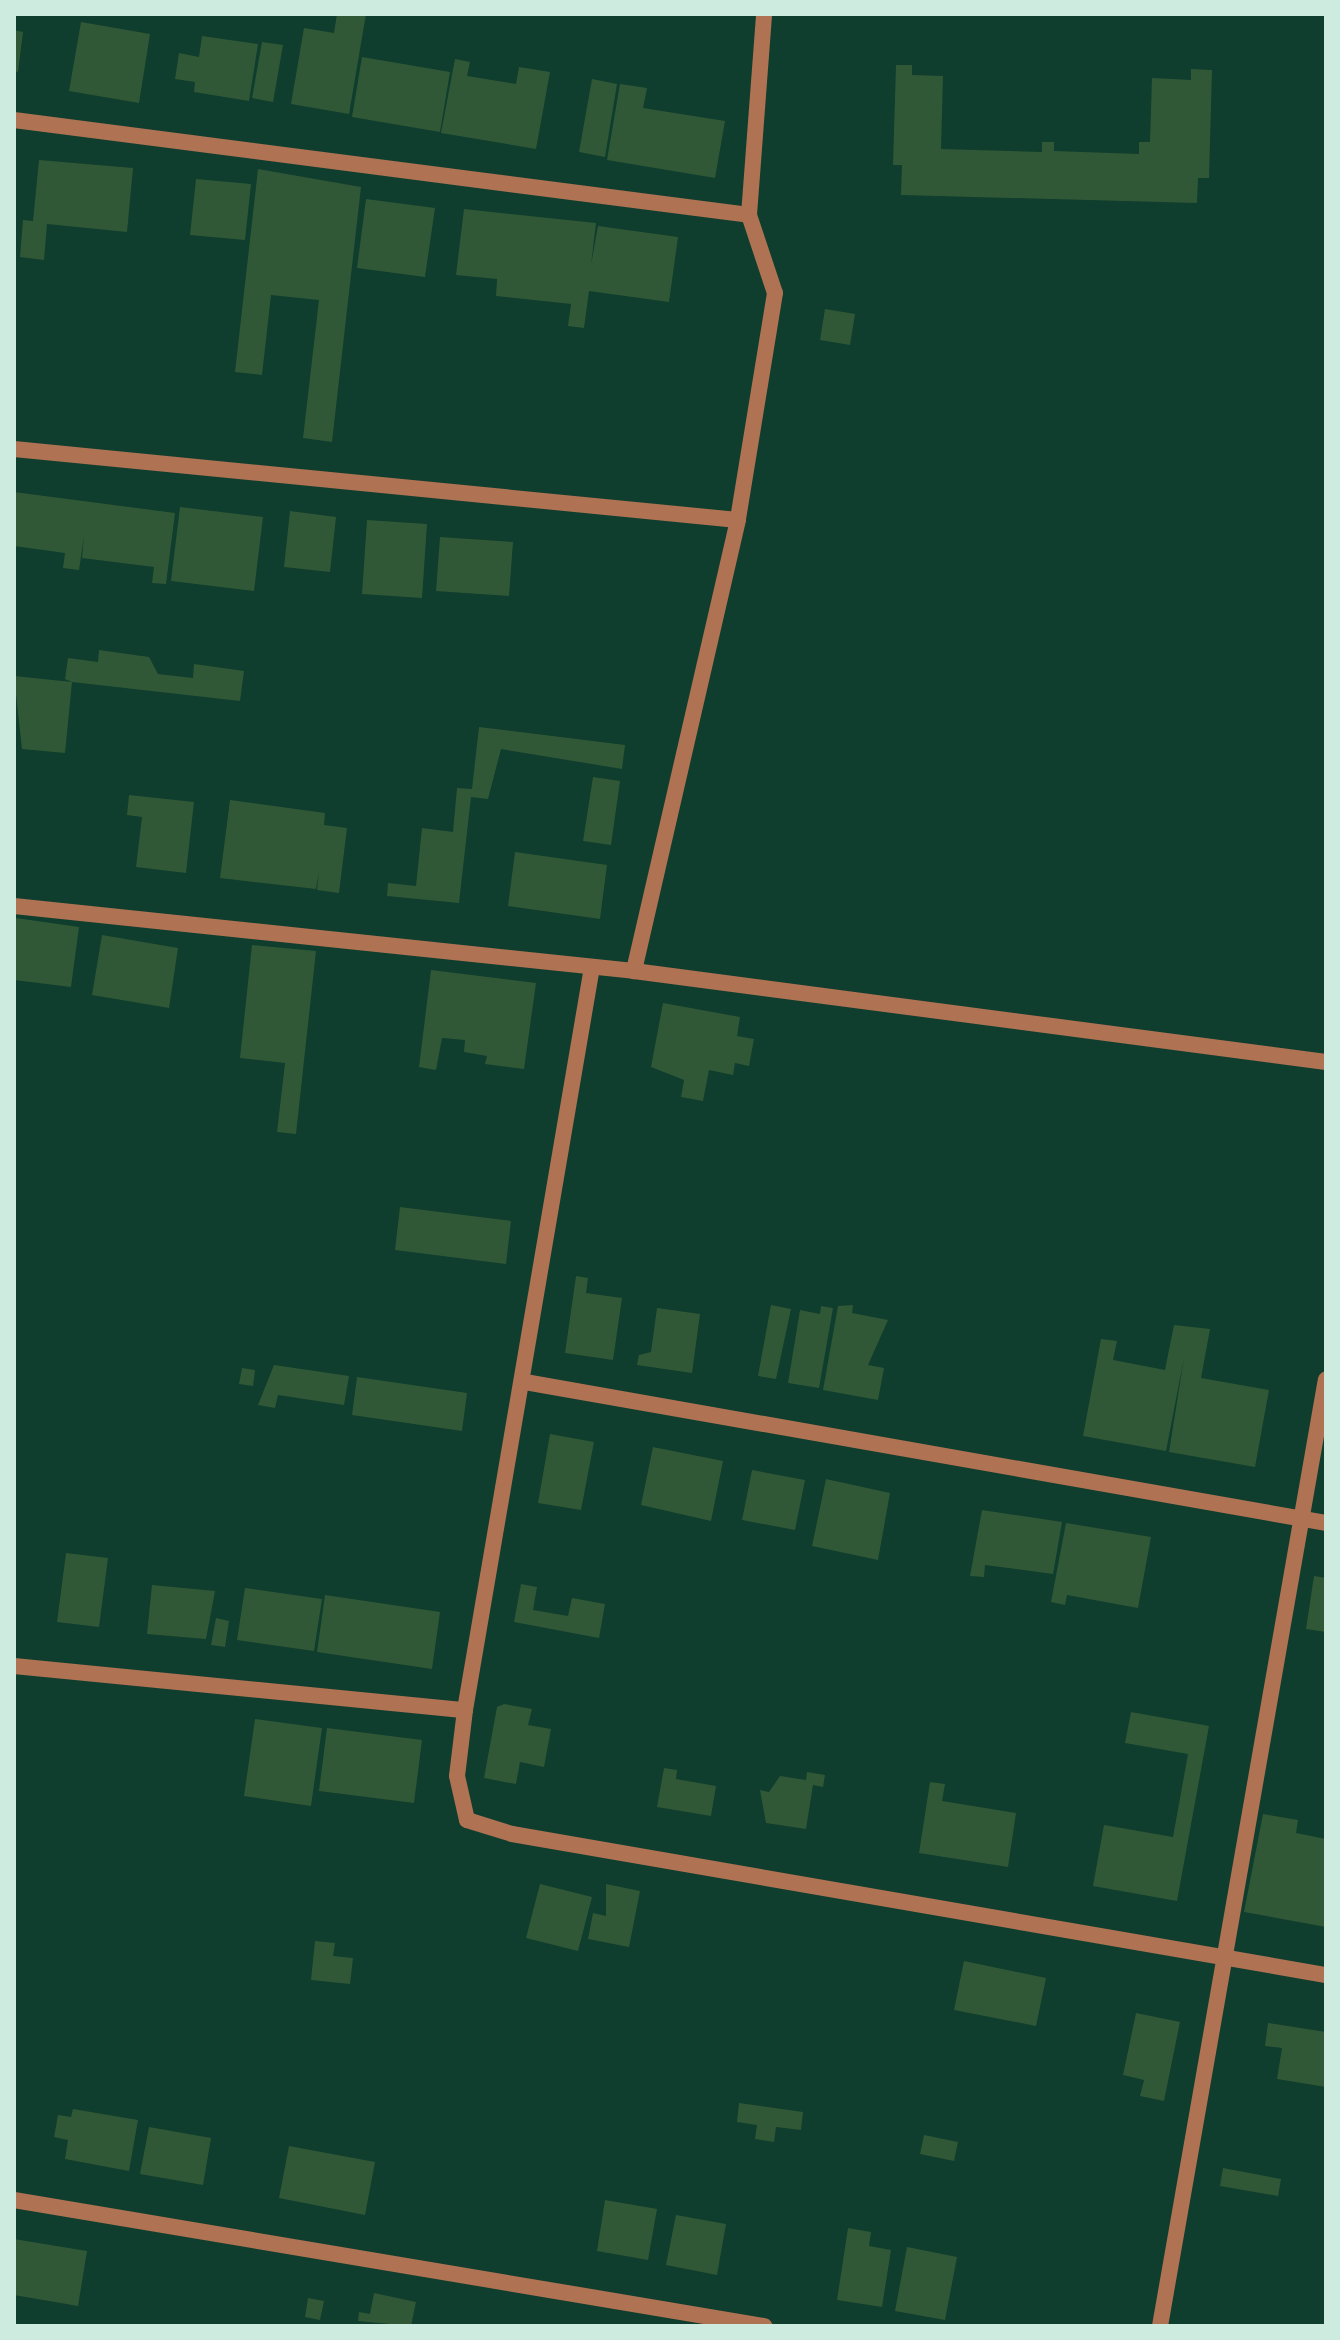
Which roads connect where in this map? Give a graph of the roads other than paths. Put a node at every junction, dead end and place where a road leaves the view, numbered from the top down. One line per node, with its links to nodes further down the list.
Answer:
1 (764, 14): 3 (street)
2 (14, 120): 3 (street)
3 (749, 215): 5 (street)
4 (14, 449): 5 (street)
5 (738, 520): 8 (street)
6 (14, 906): 7 (street)
7 (592, 967): 8 (street); 11 (street)
8 (634, 971): 9 (street)
9 (1326, 1062)
10 (1326, 1379): 12 (street)
11 (525, 1382): 12 (street); 15 (street)
12 (1302, 1519): 13 (street); 16 (street)
13 (1326, 1523)
14 (14, 1666): 15 (street)
15 (465, 1710): 16 (street)
16 (1228, 1957): 17 (street); 20 (street)
17 (1326, 1975)
18 (14, 2200): 19 (street)
19 (764, 2326)
20 (1160, 2326)

